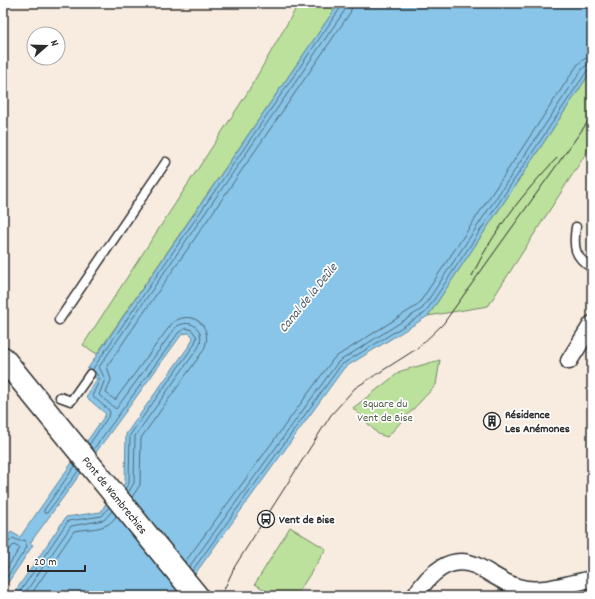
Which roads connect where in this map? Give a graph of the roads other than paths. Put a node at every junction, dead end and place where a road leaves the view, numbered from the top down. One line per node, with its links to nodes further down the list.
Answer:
1 (166, 162): 4 (lane)
2 (576, 227): 3 (lane)
3 (592, 268)
4 (59, 320)
5 (592, 324): 7 (street)
6 (3, 358): 11 (street, Pont de Wambrechies)
7 (569, 361)
8 (90, 374): 9 (lane)
9 (60, 397)
10 (592, 579): 12 (street)
11 (197, 596)
12 (415, 596)

